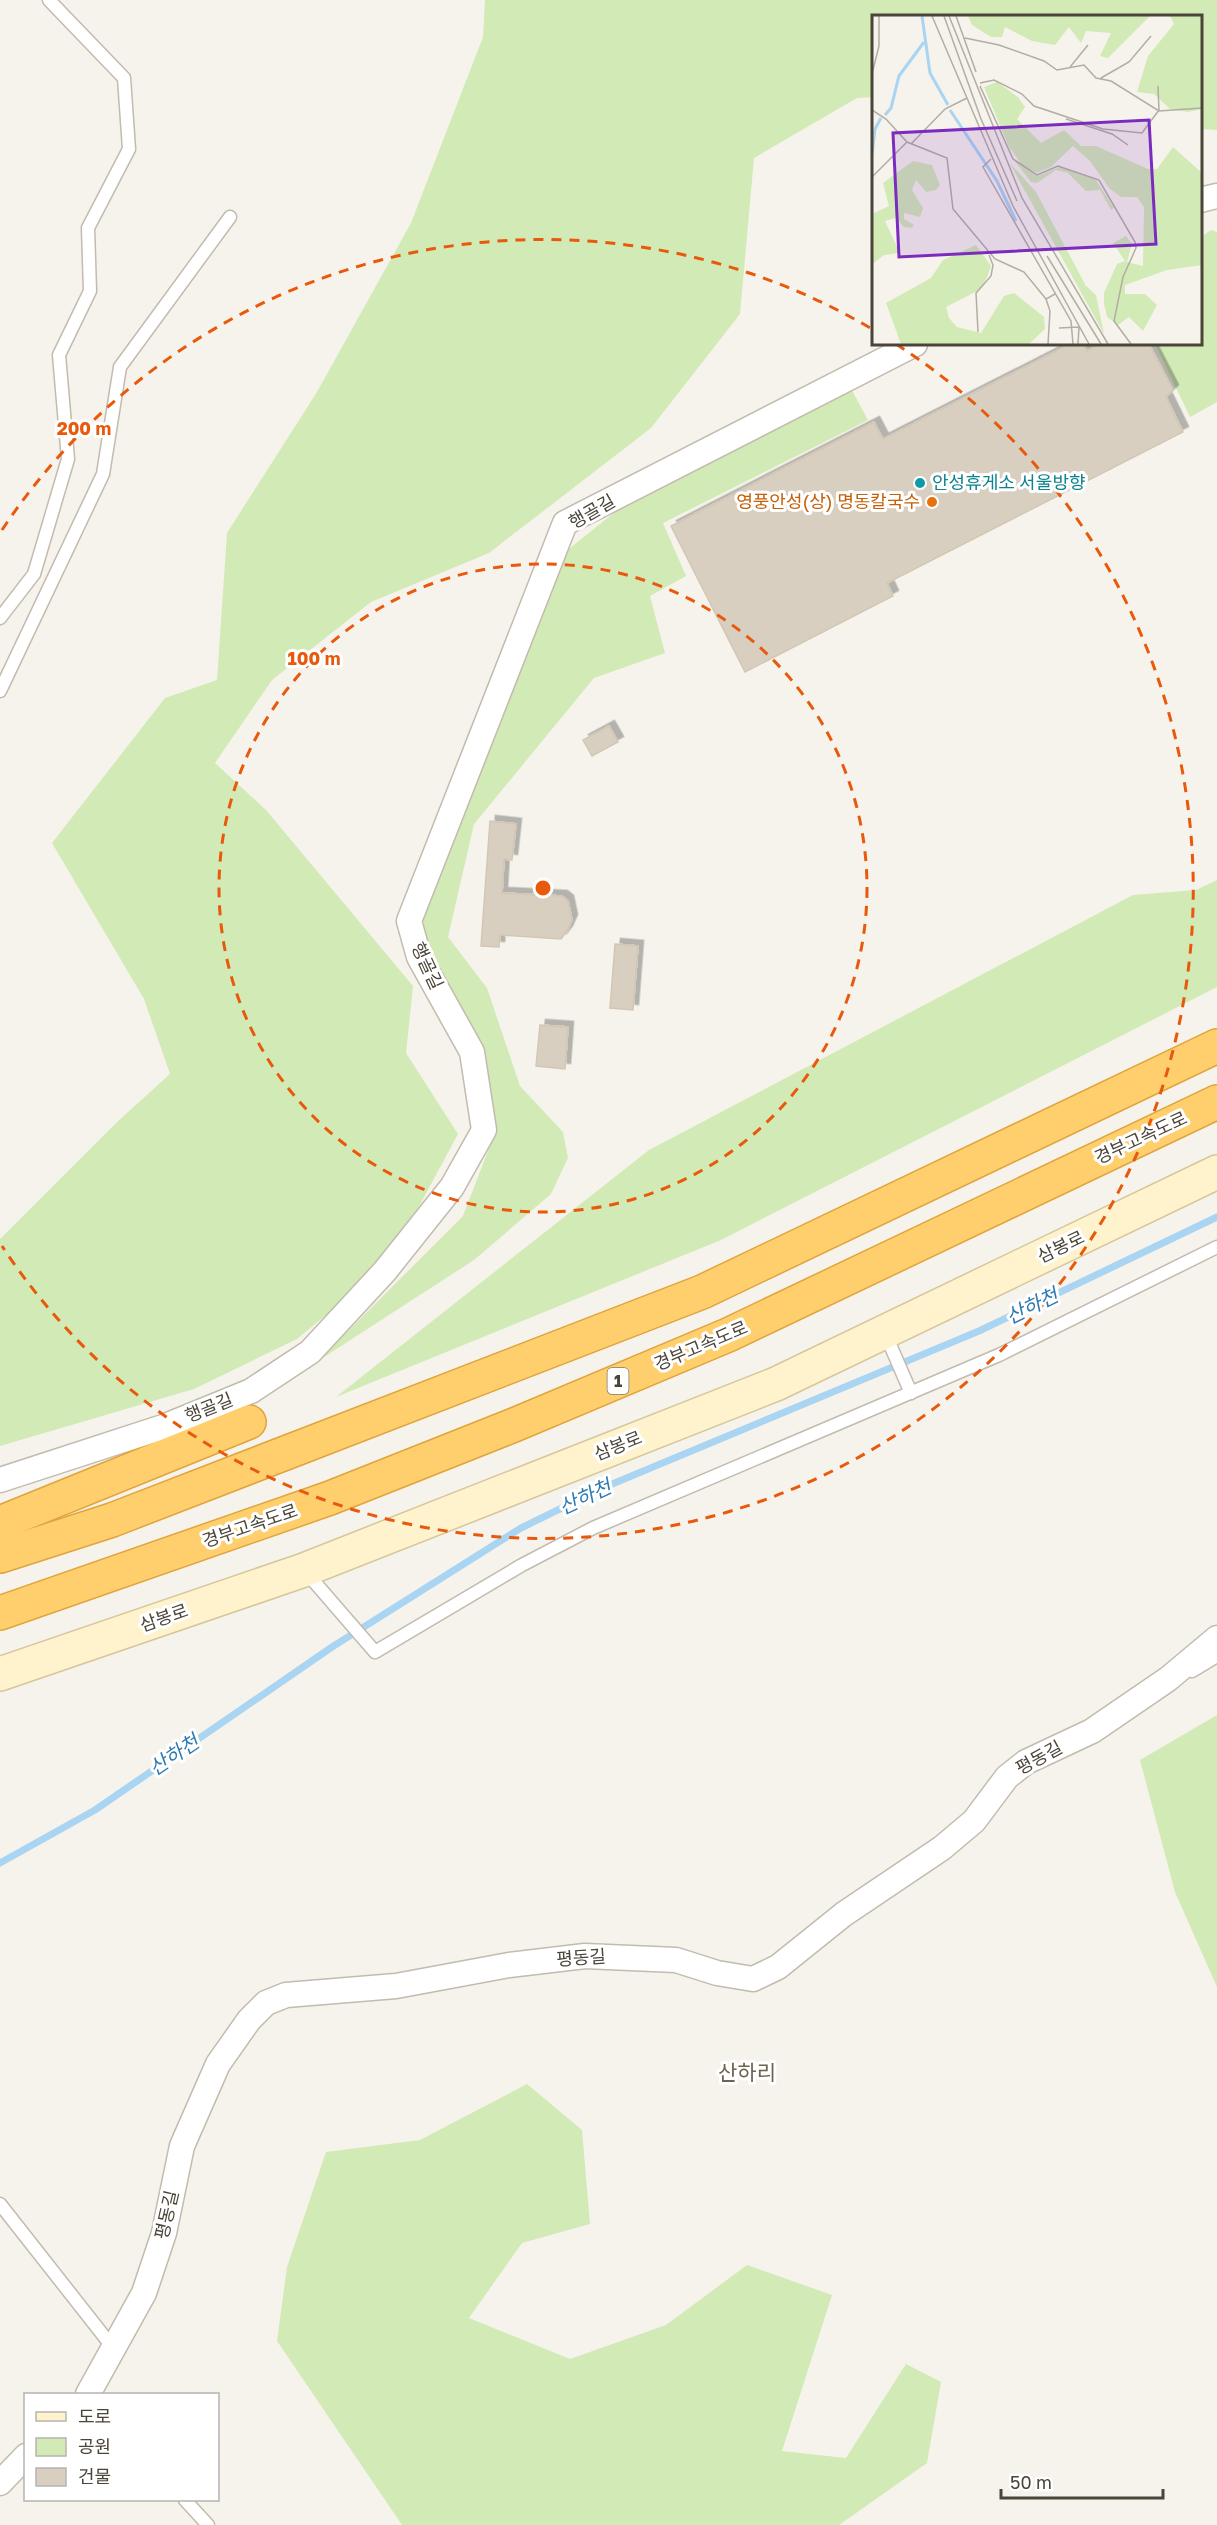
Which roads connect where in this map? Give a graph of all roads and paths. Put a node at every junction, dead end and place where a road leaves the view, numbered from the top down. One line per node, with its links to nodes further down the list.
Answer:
1 (49, 0): 6 (lane)
2 (1217, 196): 3 (street)
3 (1202, 200)
4 (230, 217): 7 (lane)
5 (913, 345): 15 (street, 행골길)
6 (0, 618)
7 (0, 691)
8 (1217, 1046): 17 (highway)
9 (1217, 1102): 19 (highway, 경부고속도로 / 1)
10 (1217, 1172): 12 (main road, 삼봉로)
11 (1217, 1247): 13 (lane)
12 (888, 1342): 13 (lane); 18 (main road, 삼봉로)
13 (911, 1393): 18 (lane)
14 (249, 1422): 16 (highway)
15 (0, 1480)
16 (0, 1523)
17 (0, 1556)
18 (304, 1570): 22 (main road, 삼봉로)
19 (0, 1613)
20 (1217, 1638): 23 (street, 평동길)
21 (1217, 1656): 23 (lane)
22 (0, 1674)
23 (1168, 1679): 25 (street, 평동길)
24 (0, 2204): 25 (lane)
25 (114, 2349): 26 (street, 평동길)
26 (92, 2393)
27 (24, 2458): 28 (street)
28 (0, 2483)
29 (187, 2501): 30 (lane)
30 (208, 2525)

